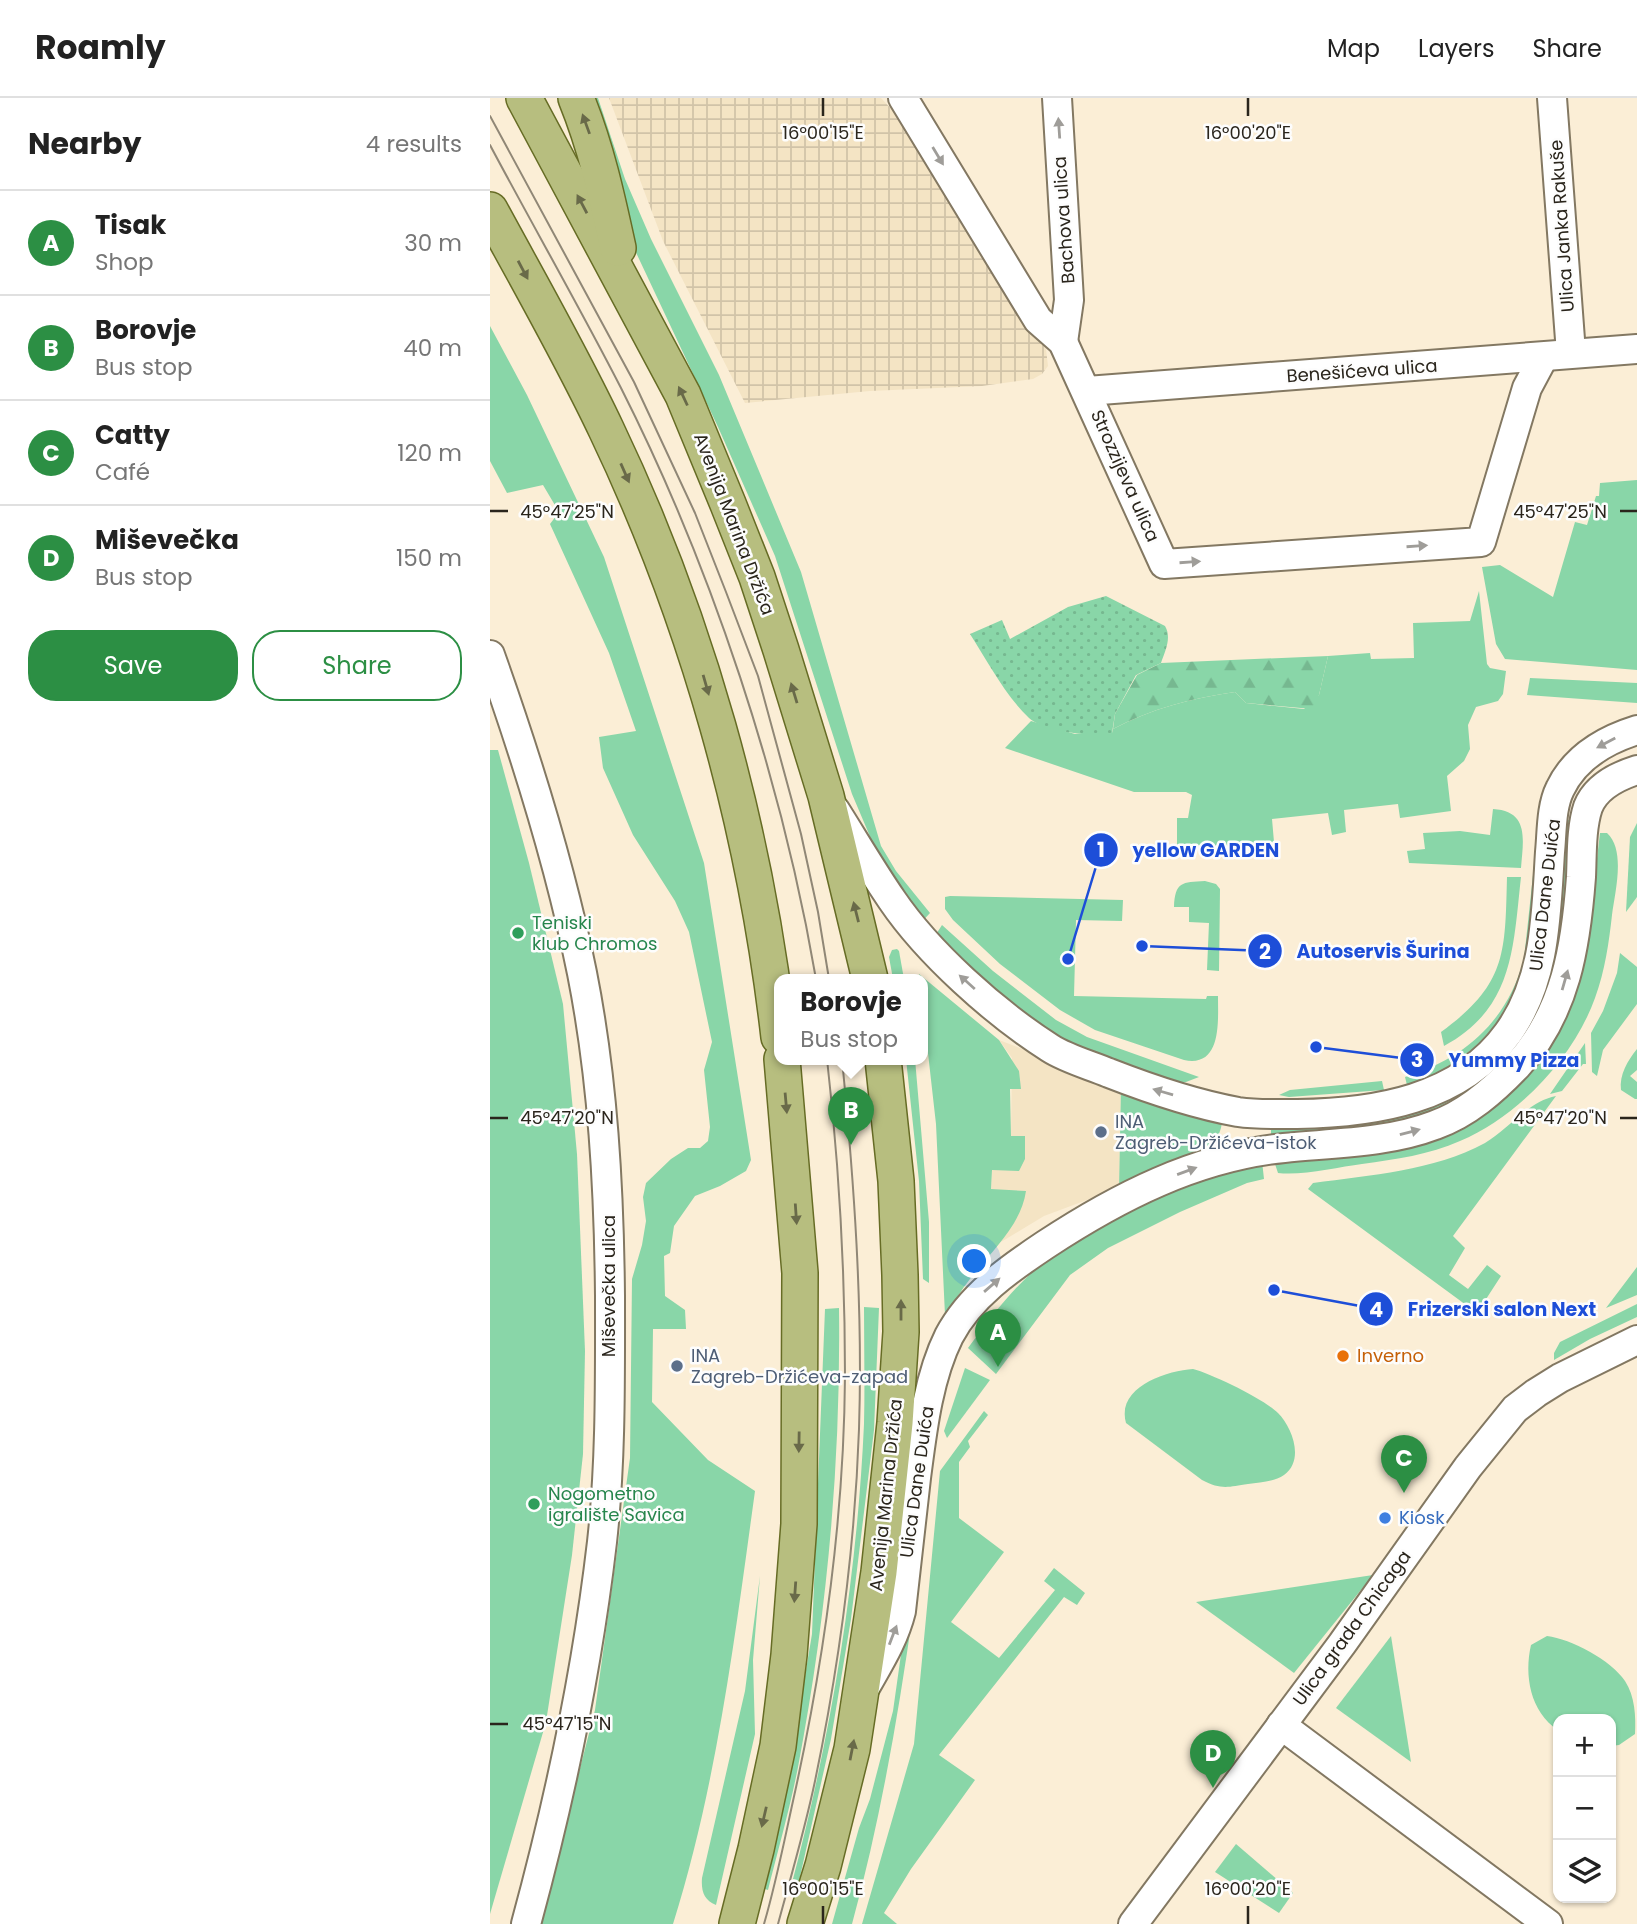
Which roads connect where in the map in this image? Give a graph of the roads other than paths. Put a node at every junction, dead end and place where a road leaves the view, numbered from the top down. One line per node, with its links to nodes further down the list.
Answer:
1 (524, 98): 7 (main road, Avenija Marina Držića, one-way to 1)
2 (576, 98): 7 (main road, one-way to 2)
3 (903, 98): 8 (street, Strozzijeva ulica, one-way to 8)
4 (1057, 98): 8 (street, Bachova ulica, one-way to 4)
5 (1552, 98): 10 (street, Ulica Janka Rakuše)
6 (490, 210): 18 (main road, one-way to 18)
7 (626, 286): 16 (main road, Avenija Marina Držića, one-way to 7)
8 (1063, 342): 12 (street, Strozzijeva ulica)
9 (1637, 349): 10 (street, Benešićeva ulica)
10 (1571, 353): 11 (street, Benešićeva ulica)
11 (1543, 358): 12 (street, Benešićeva ulica); 12 (street, Strozzijeva ulica, one-way to 11)
12 (1087, 391)
13 (490, 655): 26 (street, Miševečka ulica)
14 (1637, 730): 21 (street, Ulica Dane Duića, one-way to 21)
15 (1637, 770): 22 (street, Ulica Dane Duića, one-way to 15)
16 (826, 796): 17 (main road, Avenija Marina Držića, one-way to 16); 21 (street, Ulica Dane Duića, one-way to 16)
17 (869, 974)
18 (774, 1003)
19 (783, 1065): 27 (main road, one-way to 27)
20 (884, 1065): 24 (main road, Avenija Marina Držića, one-way to 20)
21 (1239, 1112): 22 (street)
22 (1227, 1157): 24 (street, Ulica Dane Duića, one-way to 22)
23 (1637, 1340): 25 (street, Ulica grada Chicaga)
24 (860, 1694): 28 (main road, Avenija Marina Držića, one-way to 24)
25 (1281, 1725): 29 (street, Ulica grada Chicaga); 30 (street)
26 (526, 1924)
27 (737, 1924)
28 (805, 1924)
29 (1133, 1924)
30 (1548, 1924)

